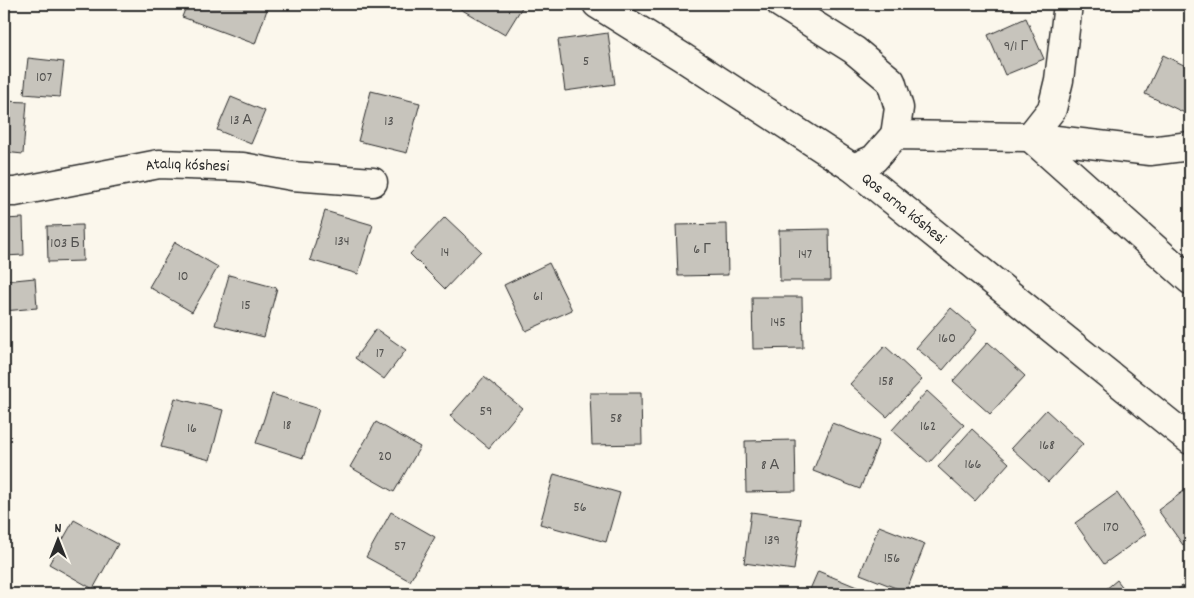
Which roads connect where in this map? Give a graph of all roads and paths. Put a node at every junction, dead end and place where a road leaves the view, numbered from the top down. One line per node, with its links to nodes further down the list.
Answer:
1 (597, 4): 7 (street, Qos arna kóshesi)
2 (781, 4): 4 (street)
3 (1068, 4): 5 (street)
4 (895, 135): 5 (street); 7 (street)
5 (1030, 137): 6 (street); 10 (street)
6 (1190, 146)
7 (853, 168): 11 (street, Qos arna kóshesi)
8 (372, 182): 9 (street, Atalıq kóshesi)
9 (4, 192)
10 (1190, 280)
11 (1190, 440)

